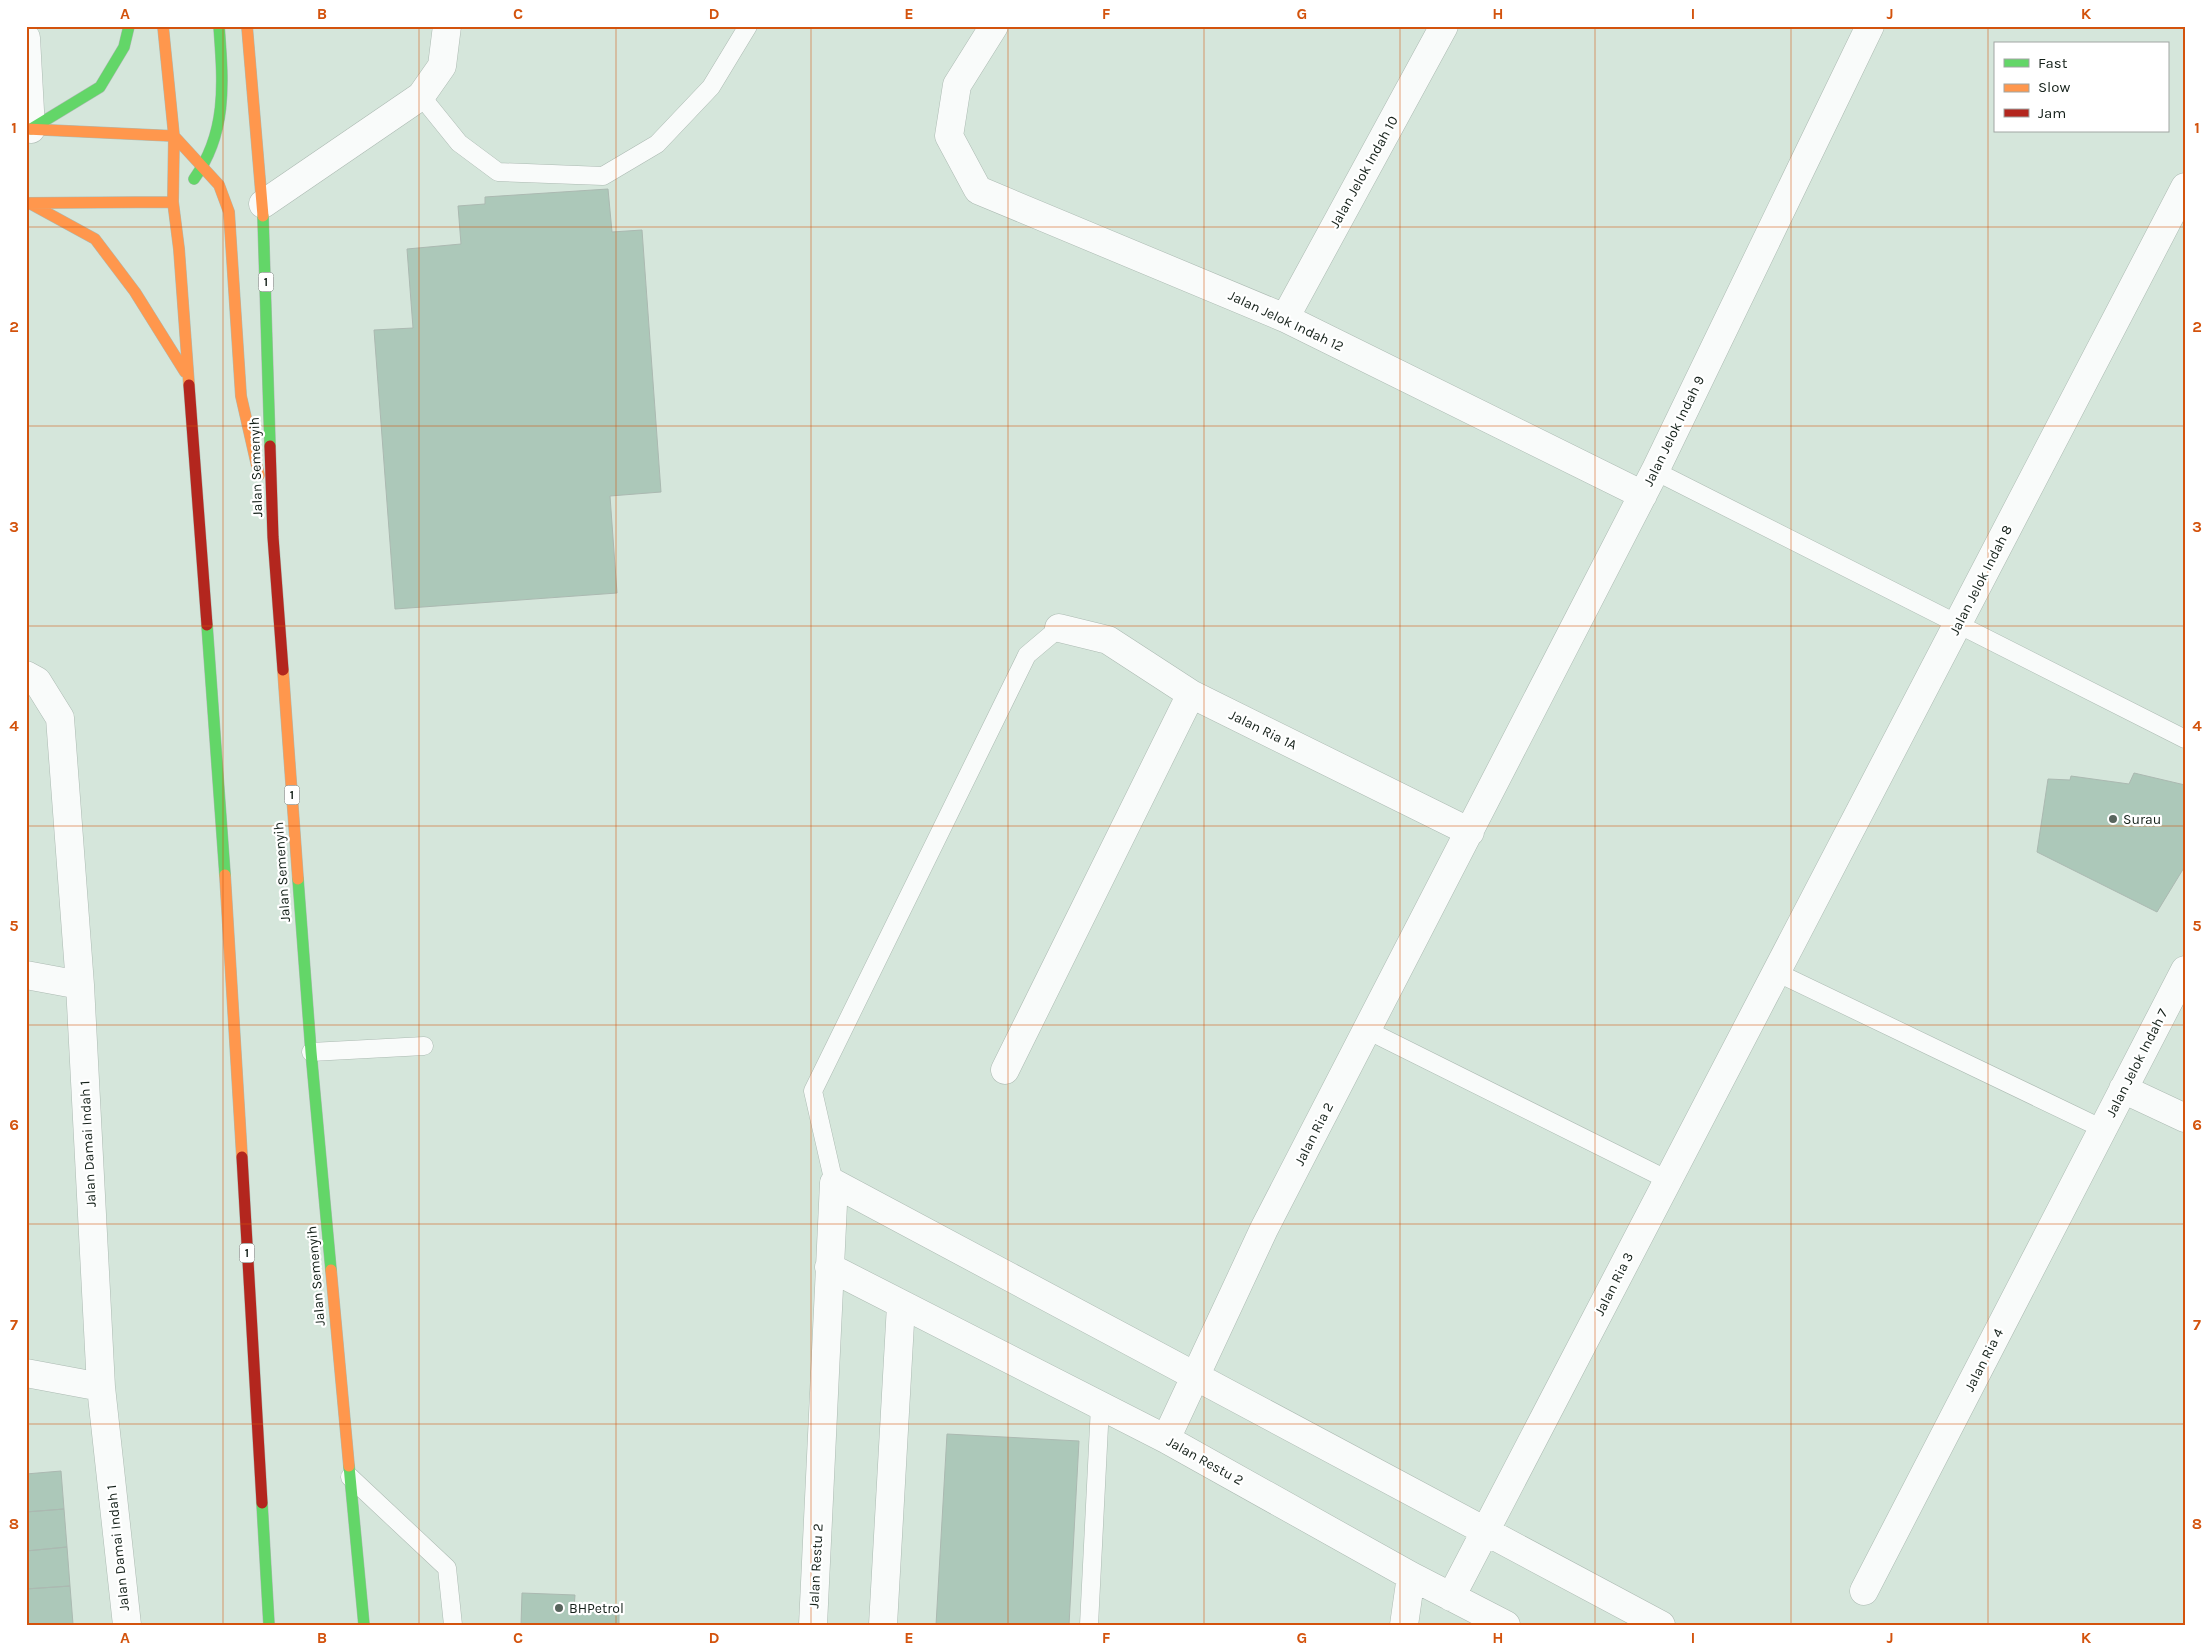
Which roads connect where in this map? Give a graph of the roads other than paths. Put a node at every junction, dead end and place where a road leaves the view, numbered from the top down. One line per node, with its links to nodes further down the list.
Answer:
1 (129, 26): 12 (main road)
2 (164, 26): 13 (main road, 1)
3 (219, 26): 14 (main road)
4 (248, 26): 18 (main road, Jalan Semenyih / 1)
5 (446, 26): 11 (street)
6 (748, 26): 11 (lane)
7 (994, 26): 19 (street, Jalan Jelok Indah 12)
8 (1444, 26): 19 (street, Jalan Jelok Indah 10)
9 (1870, 26): 21 (street, Jalan Jelok Indah 9)
10 (26, 38): 12 (street)
11 (421, 96): 18 (street)
12 (29, 129): 13 (main road)
13 (174, 136): 14 (main road); 16 (main road, 1)
14 (204, 167): 16 (main road); 23 (main road)
15 (2185, 187): 24 (street, Jalan Jelok Indah 8)
16 (174, 202): 17 (main road); 20 (main road, 1)
17 (28, 203): 20 (main road)
18 (263, 204): 23 (main road, Jalan Semenyih / 1)
19 (1285, 318): 22 (street, Jalan Jelok Indah 12)
20 (187, 375): 56 (main road, 1)
21 (1655, 471): 22 (street, Jalan Jelok Indah 9); 24 (lane)
22 (1643, 495): 29 (street, Jalan Jelok Indah 9)
23 (273, 537): 36 (main road, Jalan Semenyih / 1)
24 (1958, 624): 28 (lane); 31 (street, Jalan Jelok Indah 8)
25 (1059, 628): 27 (street, Jalan Ria 1A); 42 (lane)
26 (26, 675): 33 (street, Jalan Damai Indah 1)
27 (1190, 694): 29 (street, Jalan Ria 1A); 37 (street)
28 (2185, 739)
29 (1470, 832): 34 (street, Jalan Ria 2)
30 (2185, 970): 38 (street, Jalan Jelok Indah 7)
31 (1776, 972): 40 (lane); 41 (street, Jalan Ria 3)
32 (26, 975): 33 (street)
33 (80, 985): 47 (street, Jalan Damai Indah 1)
34 (1367, 1030): 41 (lane); 46 (street, Jalan Ria 2)
35 (424, 1046): 36 (lane)
36 (311, 1052): 50 (main road, Jalan Semenyih / 1)
37 (1004, 1070)
38 (2123, 1088): 39 (street); 40 (street, Jalan Jelok Indah 7)
39 (2185, 1118)
40 (2103, 1129): 53 (street, Jalan Ria 4)
41 (1668, 1180): 51 (street, Jalan Ria 3)
42 (834, 1183): 43 (street, Jalan Restu 2); 46 (street)
43 (829, 1267): 44 (street, Jalan Restu 2); 59 (street, Jalan Restu 2)
44 (901, 1305): 48 (street, Jalan Restu 2); 60 (street)
45 (26, 1373): 47 (street)
46 (1196, 1376): 49 (street, Jalan Ria 2); 51 (street)
47 (101, 1386): 55 (street, Jalan Damai Indah 1)
48 (1100, 1406): 49 (street, Jalan Restu 2); 61 (lane)
49 (1166, 1439): 52 (street, Jalan Restu 2)
50 (350, 1477): 57 (main road, Jalan Semenyih / 1); 58 (lane)
51 (1485, 1531): 54 (street, Jalan Ria 3); 64 (street)
52 (1411, 1576): 54 (street, Jalan Restu 2); 62 (street)
53 (1864, 1591)
54 (1451, 1597): 63 (street, Jalan Restu 2)
55 (127, 1625)
56 (268, 1625)
57 (364, 1625)
58 (453, 1625)
59 (813, 1625)
60 (882, 1625)
61 (1089, 1625)
62 (1404, 1625)
63 (1506, 1625)
64 (1661, 1625)

